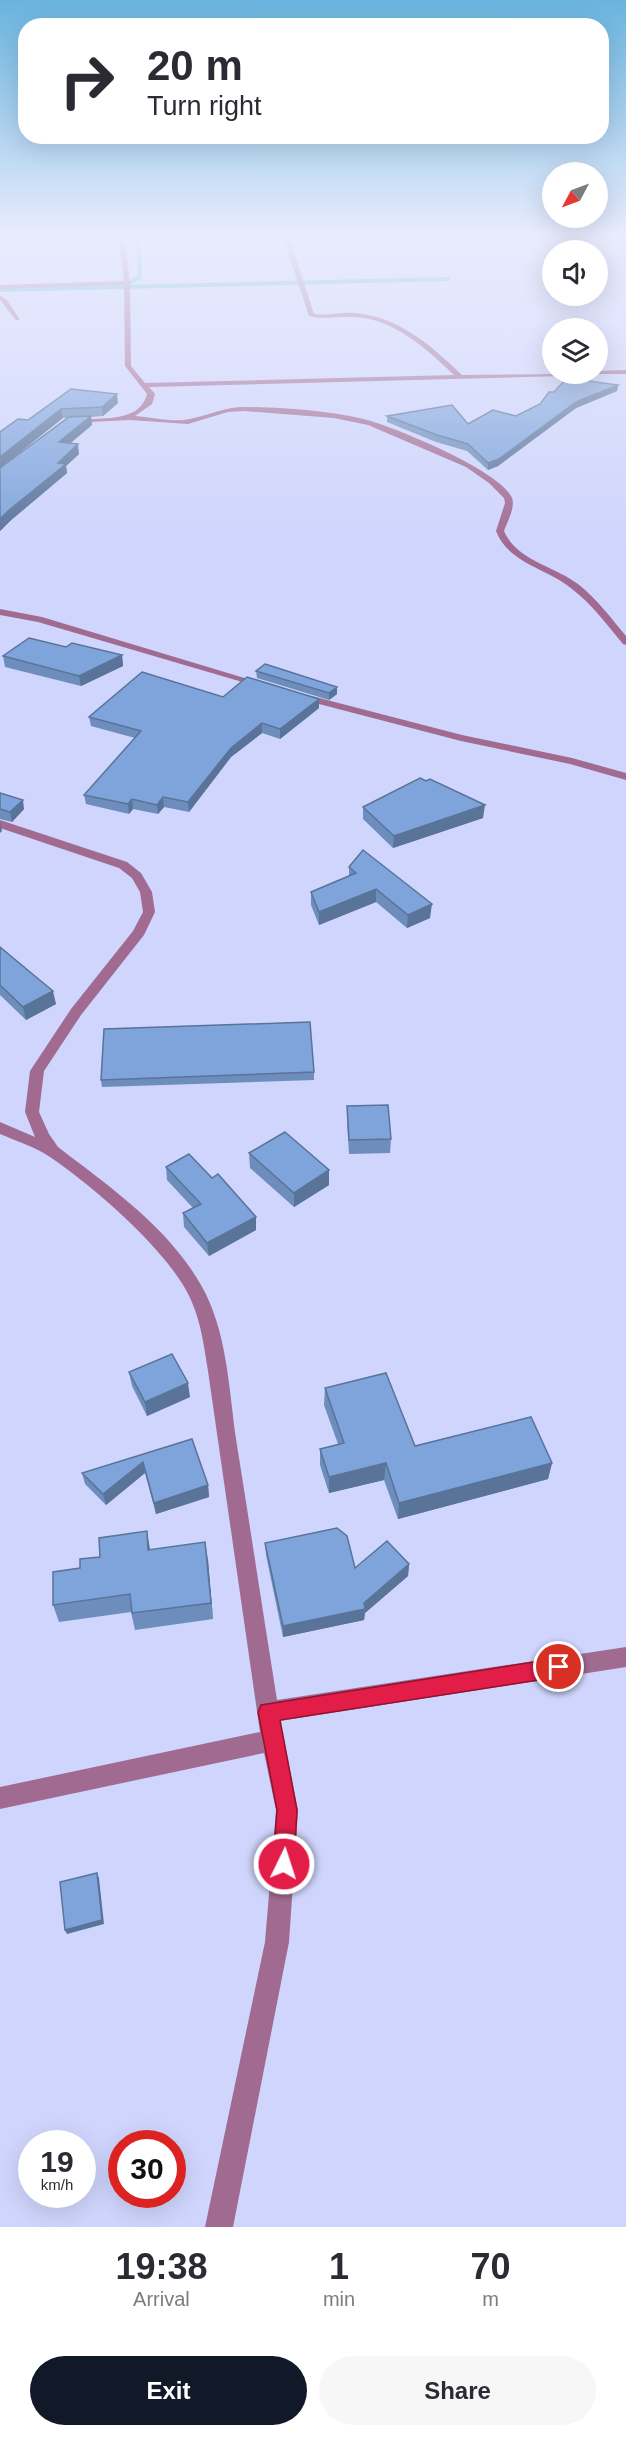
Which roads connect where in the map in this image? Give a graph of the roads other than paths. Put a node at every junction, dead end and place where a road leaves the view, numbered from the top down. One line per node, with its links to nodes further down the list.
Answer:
1 (128, 338): 7 (street)
2 (412, 338): 6 (street)
3 (626, 372): 4 (street)
4 (608, 373)
5 (542, 374): 6 (street)
6 (459, 376): 7 (street)
7 (145, 385): 8 (street)
8 (130, 418): 9 (street); 11 (street)
9 (63, 424)
10 (0, 612): 12 (street)
11 (626, 642)
12 (626, 777)
13 (0, 824): 15 (street)
14 (0, 1128): 15 (street)
15 (53, 1151): 17 (street)
16 (626, 1657): 17 (street)
17 (268, 1712): 18 (street)
18 (272, 1740): 19 (street); 20 (street)
19 (0, 1798)
20 (219, 2227)

